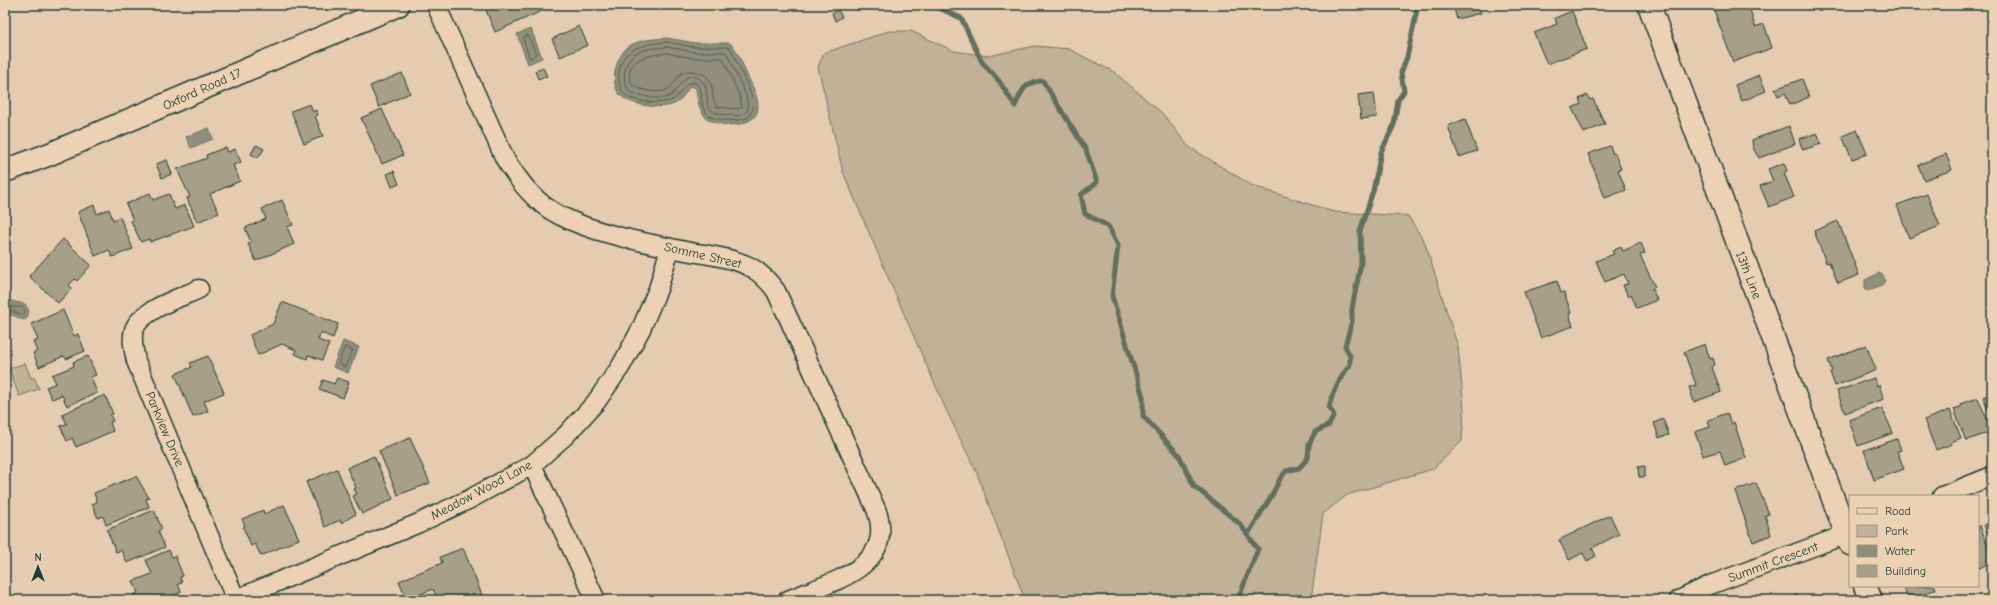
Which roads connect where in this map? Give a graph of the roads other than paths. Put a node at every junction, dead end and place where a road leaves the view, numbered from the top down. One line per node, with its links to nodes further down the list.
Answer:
1 (398, 5): 4 (main road, Oxford Road 17)
2 (436, 5): 5 (street, Somme Street)
3 (1649, 5): 10 (main road, 13th Line)
4 (5, 171)
5 (670, 248): 7 (street, Meadow Wood Lane); 14 (street, Somme Street)
6 (200, 289): 12 (street, Parkview Drive)
7 (532, 465): 12 (street, Meadow Wood Lane); 13 (street)
8 (1992, 476): 9 (street)
9 (1944, 495)
10 (1849, 537): 15 (street, Summit Crescent)
11 (1865, 587): 16 (main road)
12 (235, 600)
13 (596, 600)
14 (788, 600)
15 (1678, 600)
16 (1871, 600)

